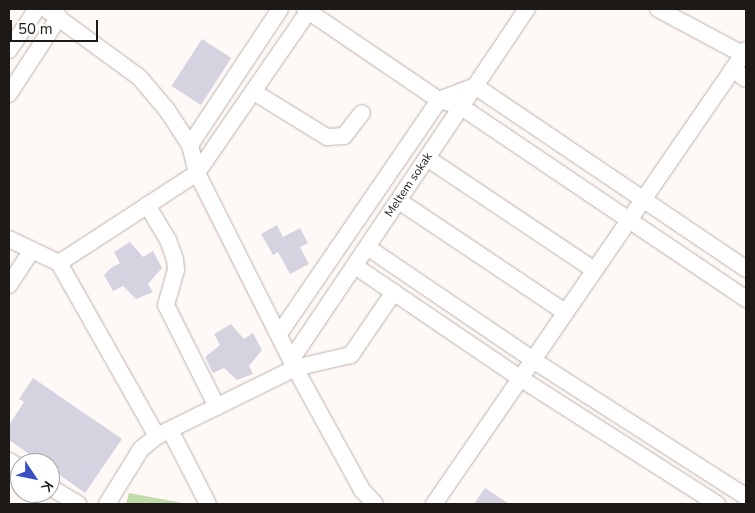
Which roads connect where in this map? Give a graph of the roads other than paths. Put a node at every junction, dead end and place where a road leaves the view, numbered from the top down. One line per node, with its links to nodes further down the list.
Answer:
1 (37, 9): 7 (street)
2 (280, 9): 17 (street)
3 (308, 9): 12 (street); 14 (street)
4 (527, 9): 11 (street, Meltem sokak)
5 (658, 9): 8 (street)
6 (53, 13): 13 (street); 17 (street)
7 (9, 50)
8 (745, 53): 9 (street)
9 (733, 69): 10 (street); 20 (street)
10 (746, 79)
11 (475, 86): 14 (street); 15 (street, Meltem sokak); 20 (street)
12 (254, 92): 16 (street); 19 (street)
13 (9, 94)
14 (439, 100): 15 (street); 35 (street, Meltem sokak)
15 (460, 106): 18 (street, Meltem sokak); 23 (street)
16 (362, 112)
17 (190, 145): 19 (street)
18 (427, 158): 21 (street, Meltem sokak); 30 (street)
19 (197, 173): 22 (street); 35 (street)
20 (642, 198): 23 (street); 29 (street)
21 (399, 201): 25 (street, Meltem sokak); 34 (street)
22 (147, 204): 27 (street); 39 (street)
23 (630, 218): 30 (street); 33 (street)
24 (9, 239): 26 (street)
25 (367, 247): 28 (street, Meltem sokak); 36 (street)
26 (32, 250): 27 (street); 31 (street)
27 (59, 263): 40 (street)
28 (355, 266): 32 (street); 37 (street, Meltem sokak)
29 (746, 269)
30 (594, 270): 34 (street)
31 (9, 285)
32 (394, 292): 37 (street); 38 (street)
33 (746, 299)
34 (565, 312): 36 (street)
35 (279, 334): 37 (street)
36 (532, 360): 38 (street); 42 (street)
37 (293, 364): 39 (street); 46 (street)
38 (520, 378): 47 (street); 48 (street)
39 (218, 407): 40 (street)
40 (163, 433): 44 (street); 45 (street)
41 (60, 493): 43 (street)
42 (746, 497)
43 (78, 504)
44 (107, 504)
45 (208, 504)
46 (375, 504)
47 (434, 504)
48 (717, 504)

